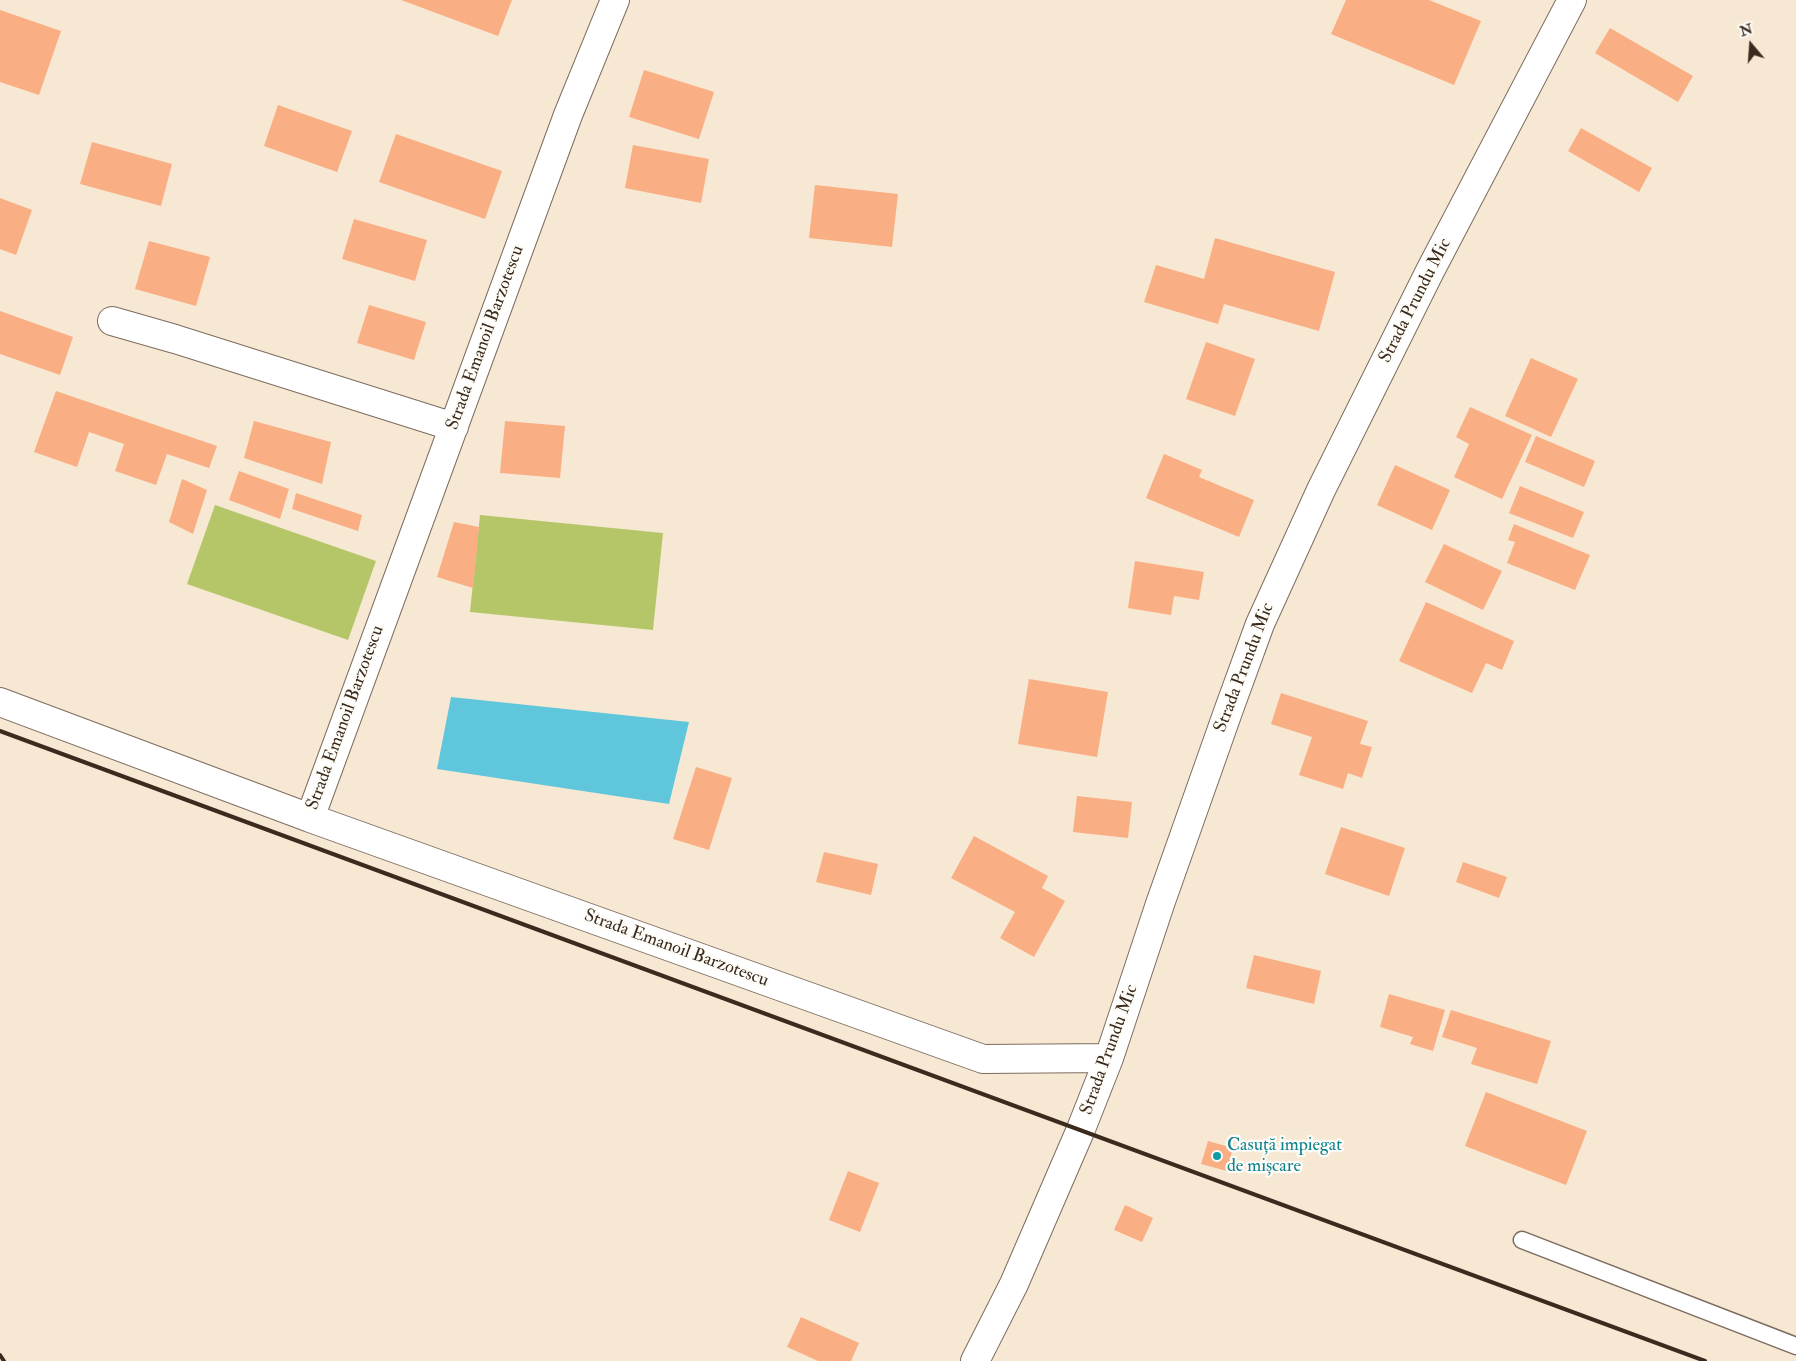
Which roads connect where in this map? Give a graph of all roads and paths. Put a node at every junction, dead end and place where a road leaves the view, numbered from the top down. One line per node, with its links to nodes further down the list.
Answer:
1 (615, 0): 4 (street, Strada Emanoil Barzotescu)
2 (1572, 0): 7 (street, Strada Prundu Mic)
3 (112, 321): 4 (street)
4 (454, 427): 6 (street, Strada Emanoil Barzotescu)
5 (0, 702): 6 (street)
6 (310, 818): 7 (street, Strada Emanoil Barzotescu)
7 (1109, 1058): 10 (street, Strada Prundu Mic)
8 (1522, 1240): 9 (lane)
9 (1796, 1346)
10 (975, 1361)

